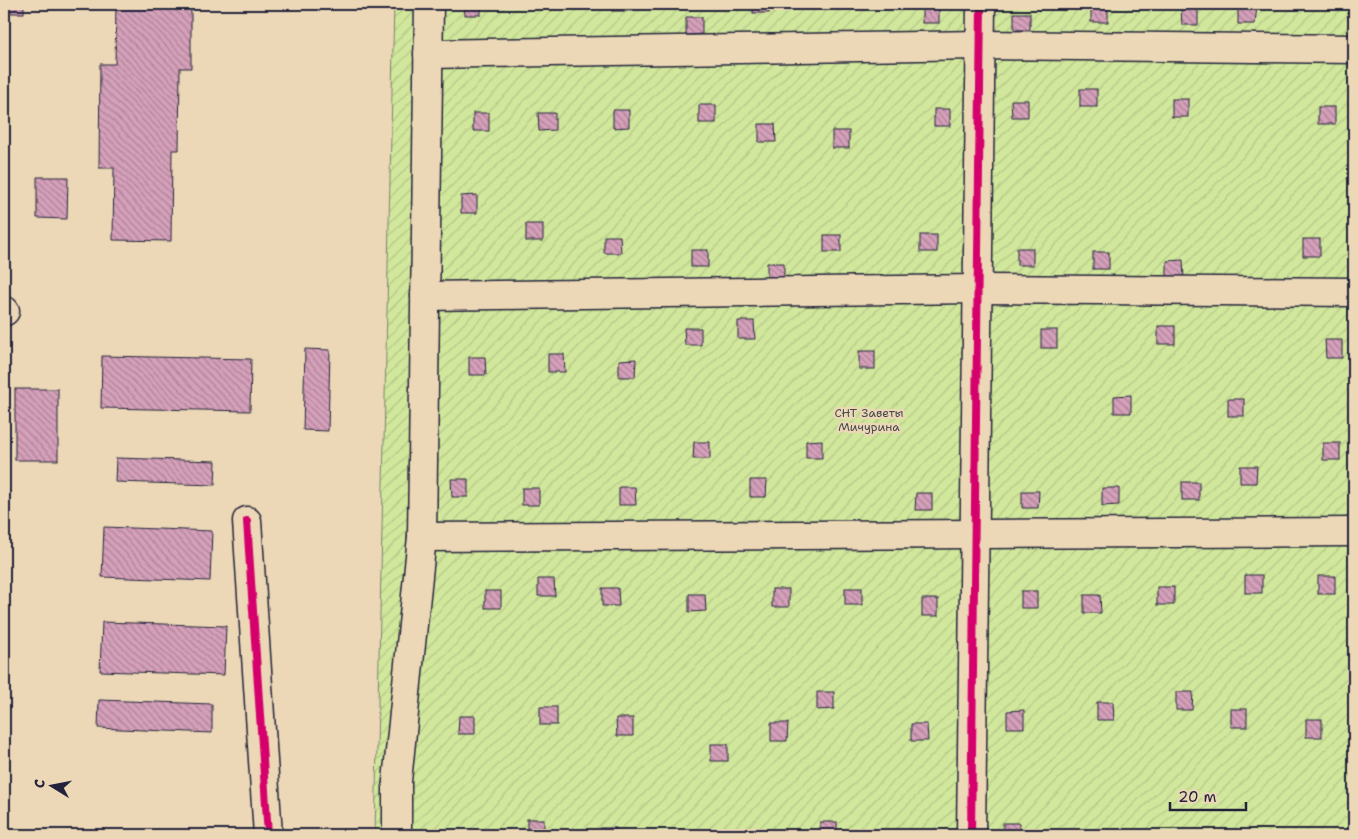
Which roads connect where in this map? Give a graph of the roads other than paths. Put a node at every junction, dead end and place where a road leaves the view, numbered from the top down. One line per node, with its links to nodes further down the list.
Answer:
1 (429, 4): 5 (street)
2 (981, 4): 3 (street)
3 (980, 45): 4 (street); 5 (street); 6 (street)
4 (1354, 49)
5 (428, 54): 8 (street)
6 (978, 289): 7 (street); 8 (street); 11 (street)
7 (1354, 292)
8 (426, 296): 12 (street)
9 (247, 522): 13 (street)
10 (1354, 532): 11 (street)
11 (975, 534): 12 (street); 15 (street)
12 (422, 537): 14 (street)
13 (268, 835)
14 (397, 835)
15 (971, 835)

